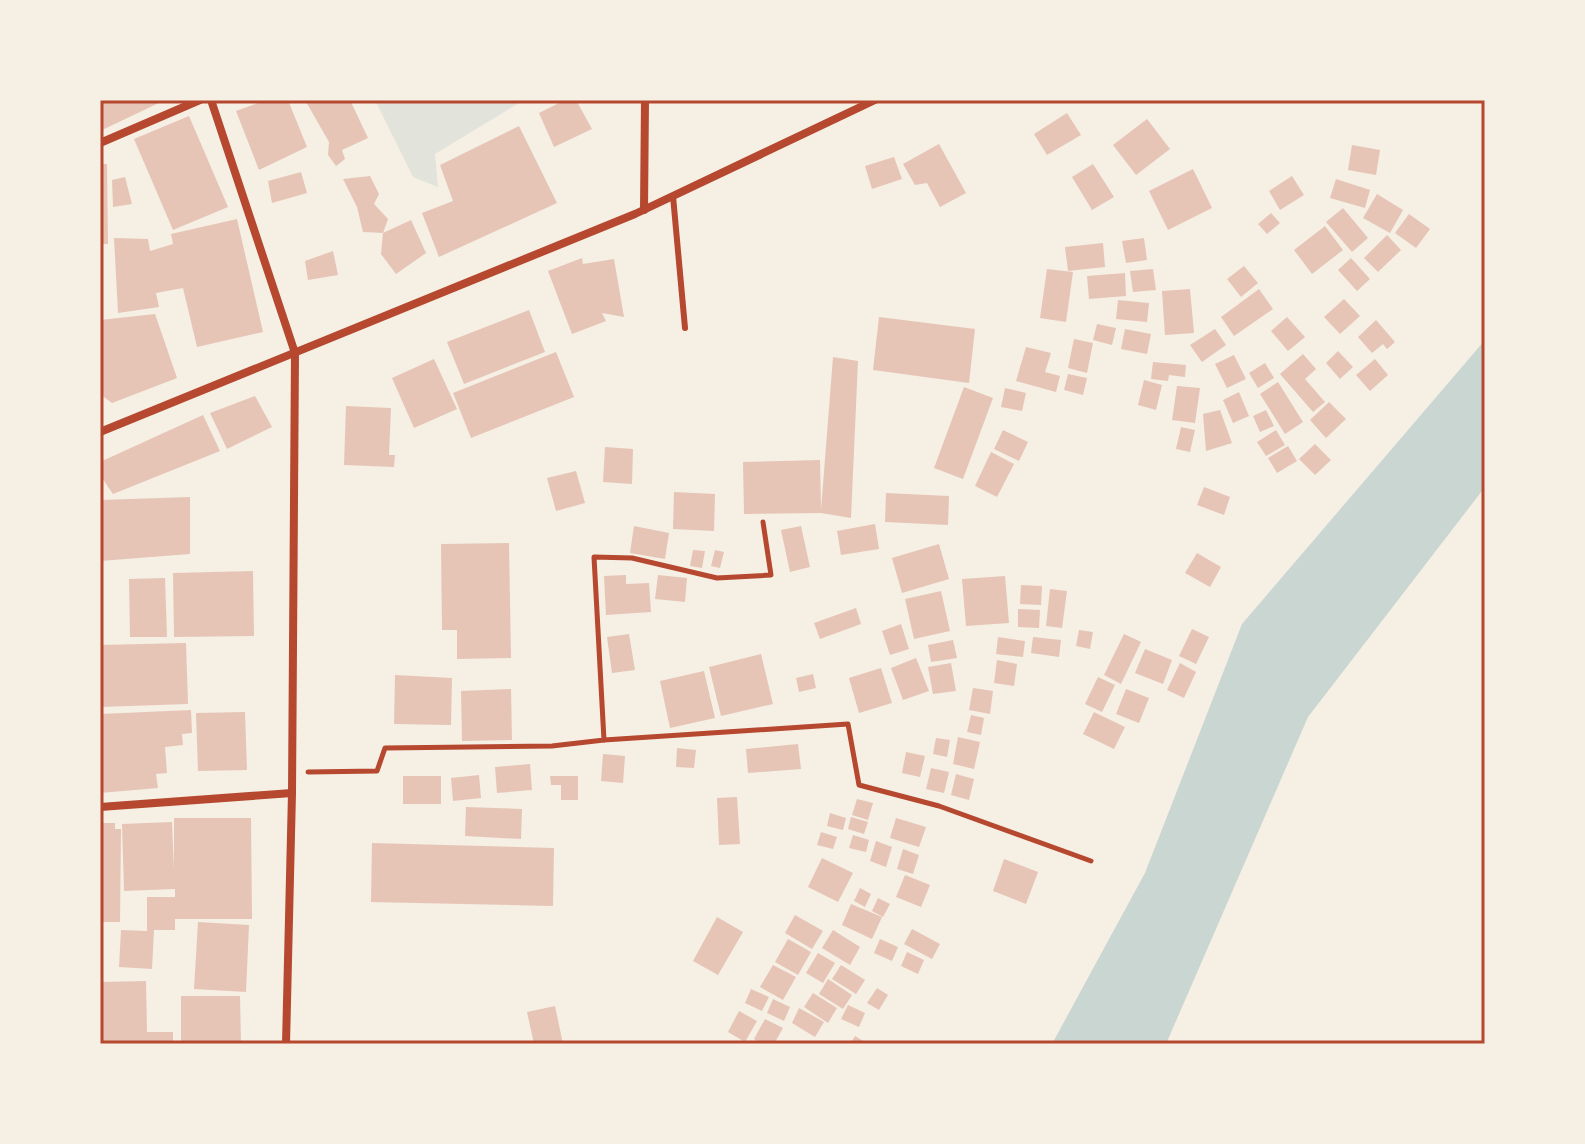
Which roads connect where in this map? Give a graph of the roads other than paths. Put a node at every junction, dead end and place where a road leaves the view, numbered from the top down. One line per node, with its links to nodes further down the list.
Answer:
1 (200, 100): 5 (street)
2 (211, 100): 9 (street)
3 (645, 100): 7 (street)
4 (875, 100): 6 (street)
5 (100, 143)
6 (673, 196): 7 (street); 8 (lane)
7 (644, 210): 9 (street)
8 (685, 328)
9 (295, 353): 10 (street); 11 (street)
10 (100, 432)
11 (292, 793): 12 (street); 13 (street)
12 (100, 807)
13 (286, 1044)

